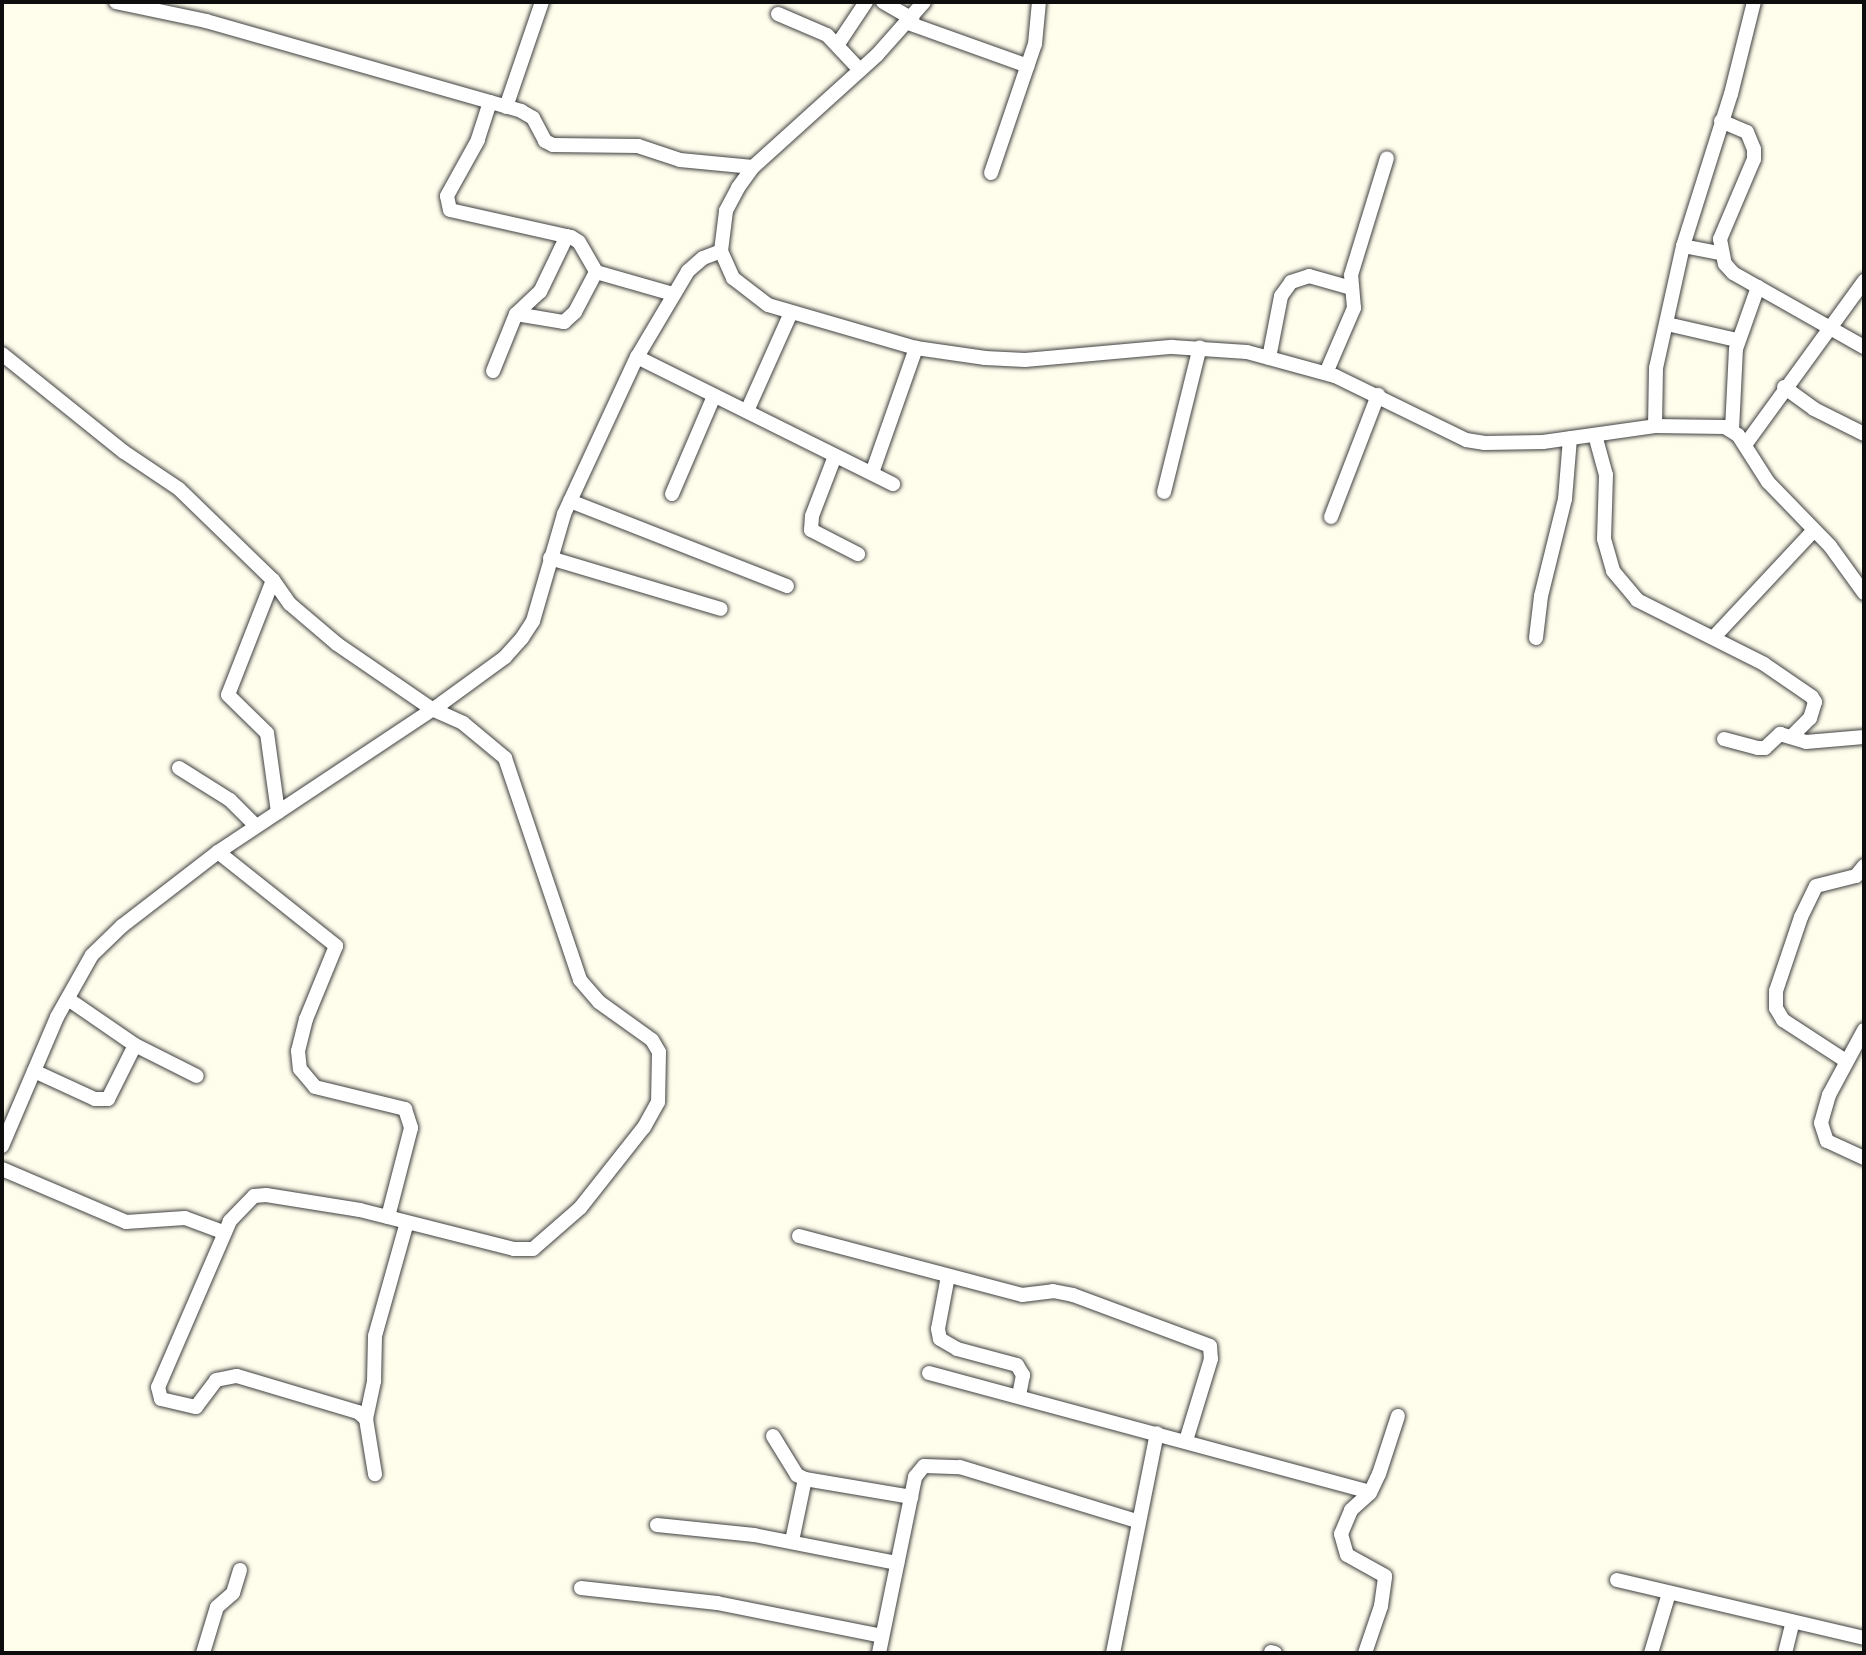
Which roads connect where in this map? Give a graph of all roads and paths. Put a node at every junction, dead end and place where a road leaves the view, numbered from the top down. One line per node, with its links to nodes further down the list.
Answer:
1 (116, 2): 13 (street)
2 (542, 2): 14 (street)
3 (866, 2): 10 (street)
4 (883, 2): 9 (street)
5 (924, 2): 9 (street)
6 (1040, 2): 11 (street)
7 (1754, 2): 15 (street)
8 (778, 14): 10 (street)
9 (910, 21): 11 (street); 12 (street)
10 (838, 44): 12 (street)
11 (1028, 66): 18 (street)
12 (860, 70): 17 (street)
13 (490, 102): 14 (street); 19 (street)
14 (506, 107): 17 (street)
15 (1721, 121): 20 (street); 22 (street)
16 (1387, 158): 26 (street)
17 (753, 167): 21 (street)
18 (991, 173)
19 (567, 236): 23 (street); 28 (street)
20 (1683, 246): 22 (street); 30 (street)
21 (721, 251): 27 (street); 29 (street)
22 (1720, 253): 25 (street)
23 (596, 272): 27 (street); 28 (street)
24 (1864, 281): 31 (street)
25 (1758, 287): 31 (street); 32 (street)
26 (1351, 288): 38 (street); 40 (street)
27 (673, 293): 37 (street)
28 (516, 314): 39 (street)
29 (790, 315): 35 (street); 44 (street)
30 (1667, 324): 32 (street); 45 (street)
31 (1831, 325): 33 (street); 41 (street)
32 (1737, 340): 46 (street)
33 (1864, 346)
34 (1199, 347): 35 (street); 38 (street); 54 (street)
35 (916, 348): 52 (street)
36 (2, 354): 61 (street)
37 (637, 357): 43 (street); 56 (street)
38 (1269, 358): 40 (street)
39 (493, 371)
40 (1326, 373): 42 (street)
41 (1784, 387): 47 (street); 50 (street)
42 (1378, 395): 49 (street); 57 (street)
43 (714, 396): 44 (street); 55 (street)
44 (747, 411): 51 (street)
45 (1655, 426): 46 (street); 48 (street)
46 (1732, 430): 50 (street)
47 (1864, 434)
48 (1595, 435): 49 (street); 65 (street)
49 (1570, 438): 66 (street)
50 (1745, 445): 58 (street)
51 (835, 456): 52 (street); 59 (street)
52 (872, 474): 53 (street)
53 (893, 484)
54 (1164, 492)
55 (672, 494)
56 (570, 500): 60 (street); 62 (street)
57 (1331, 517)
58 (1814, 530): 63 (street); 65 (street)
59 (858, 554)
60 (550, 558): 64 (street); 67 (street)
61 (274, 580): 67 (street); 72 (street)
62 (788, 586)
63 (1864, 593)
64 (722, 609)
65 (1714, 637): 68 (street)
66 (1536, 638)
67 (437, 706): 72 (street); 86 (street)
68 (1791, 737): 69 (street); 70 (street)
69 (1864, 737)
70 (1724, 738)
71 (179, 768): 73 (street)
72 (278, 812): 73 (street)
73 (256, 826): 74 (street)
74 (218, 852): 76 (street); 85 (street)
75 (1864, 866): 79 (street)
76 (68, 999): 78 (street); 80 (street)
77 (1864, 1030): 79 (street)
78 (135, 1045): 80 (street); 81 (street)
79 (1846, 1060): 83 (street)
80 (34, 1071): 82 (street)
81 (197, 1076)
82 (2, 1146)
83 (1864, 1158)
84 (2, 1169): 87 (street)
85 (388, 1217): 86 (street); 87 (street)
86 (407, 1222): 93 (street)
87 (223, 1232): 93 (street)
88 (799, 1236): 89 (street)
89 (948, 1276): 91 (street); 96 (street)
90 (929, 1373): 91 (street)
91 (1019, 1396): 94 (street)
92 (1398, 1416): 99 (street)
93 (366, 1419): 97 (street)
94 (1157, 1433): 96 (street); 101 (street)
95 (774, 1436): 98 (street)
96 (1186, 1441): 99 (street)
97 (375, 1474)
98 (806, 1479): 100 (street); 103 (street)
99 (1369, 1492): 115 (street)
100 (911, 1497): 101 (street); 104 (street)
101 (1137, 1521): 114 (street)
102 (657, 1525): 103 (street)
103 (792, 1541): 104 (street)
104 (897, 1563): 110 (street)
105 (240, 1570): 112 (street)
106 (1617, 1580): 108 (street)
107 (581, 1588): 110 (street)
108 (1669, 1593): 109 (street); 116 (street)
109 (1792, 1624): 111 (street); 117 (street)
110 (882, 1636): 113 (street)
111 (1864, 1639)
112 (203, 1653)
113 (879, 1653)
114 (1113, 1653)
115 (1366, 1653)
116 (1651, 1653)
117 (1785, 1653)

